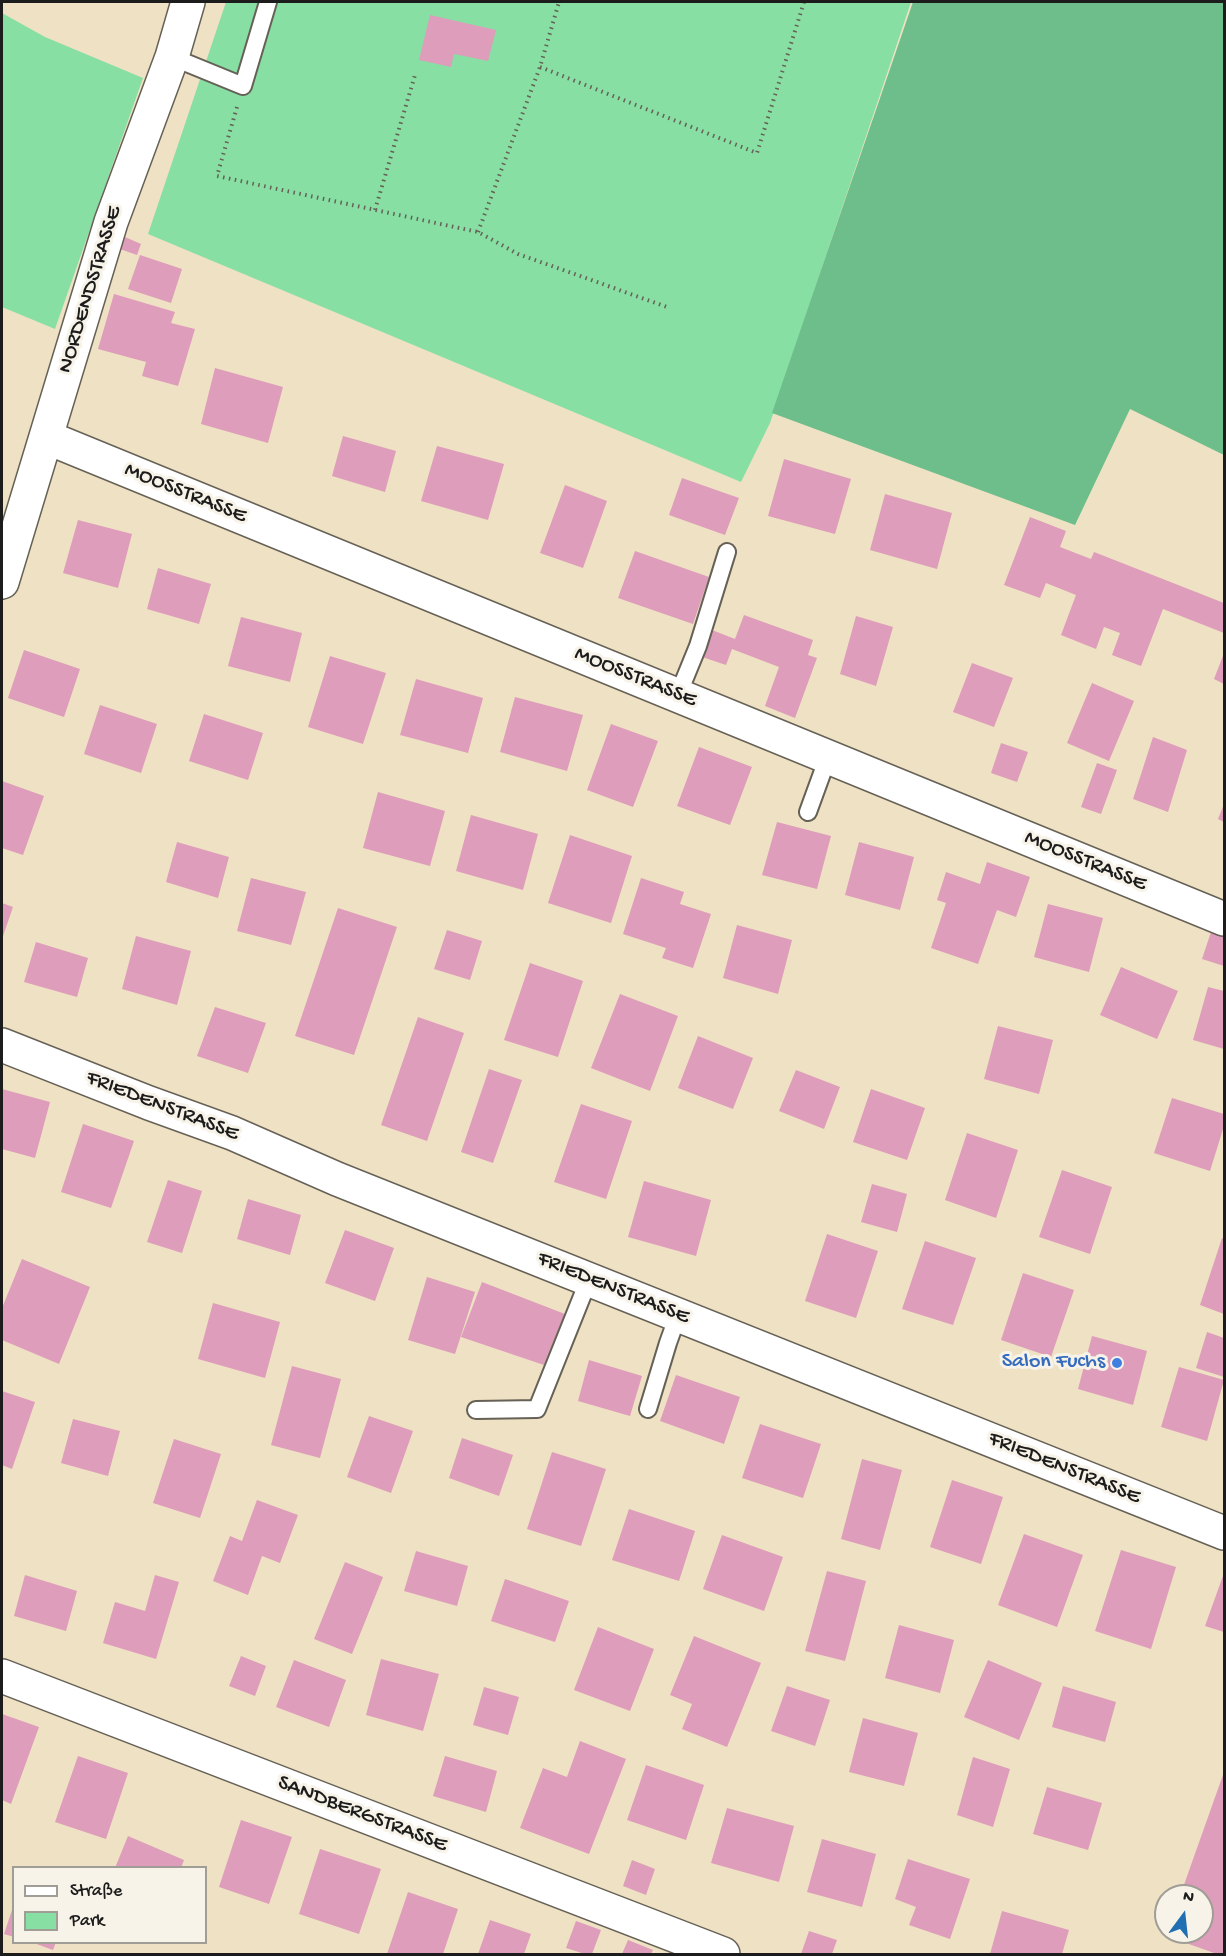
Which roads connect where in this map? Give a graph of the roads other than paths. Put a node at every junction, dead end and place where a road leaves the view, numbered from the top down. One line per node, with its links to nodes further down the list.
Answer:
1 (188, 2): 3 (street, NORDENDSTRASSE)
2 (268, 2): 3 (lane)
3 (172, 57): 4 (street, NORDENDSTRASSE)
4 (46, 437): 6 (street, NORDENDSTRASSE); 7 (street, MOOSSTRASSE)
5 (727, 552): 7 (lane)
6 (2, 582)
7 (678, 695): 8 (street, MOOSSTRASSE)
8 (828, 757): 9 (lane); 10 (street, MOOSSTRASSE)
9 (808, 812)
10 (1224, 919)
11 (2, 1045): 12 (street, FRIEDENSTRASSE)
12 (589, 1279): 13 (street, FRIEDENSTRASSE); 15 (lane)
13 (678, 1315): 14 (lane); 16 (street, FRIEDENSTRASSE)
14 (648, 1409)
15 (476, 1410)
16 (1224, 1533)
17 (2, 1676): 18 (street, SANDBERGSTRASSE)
18 (723, 1954)

